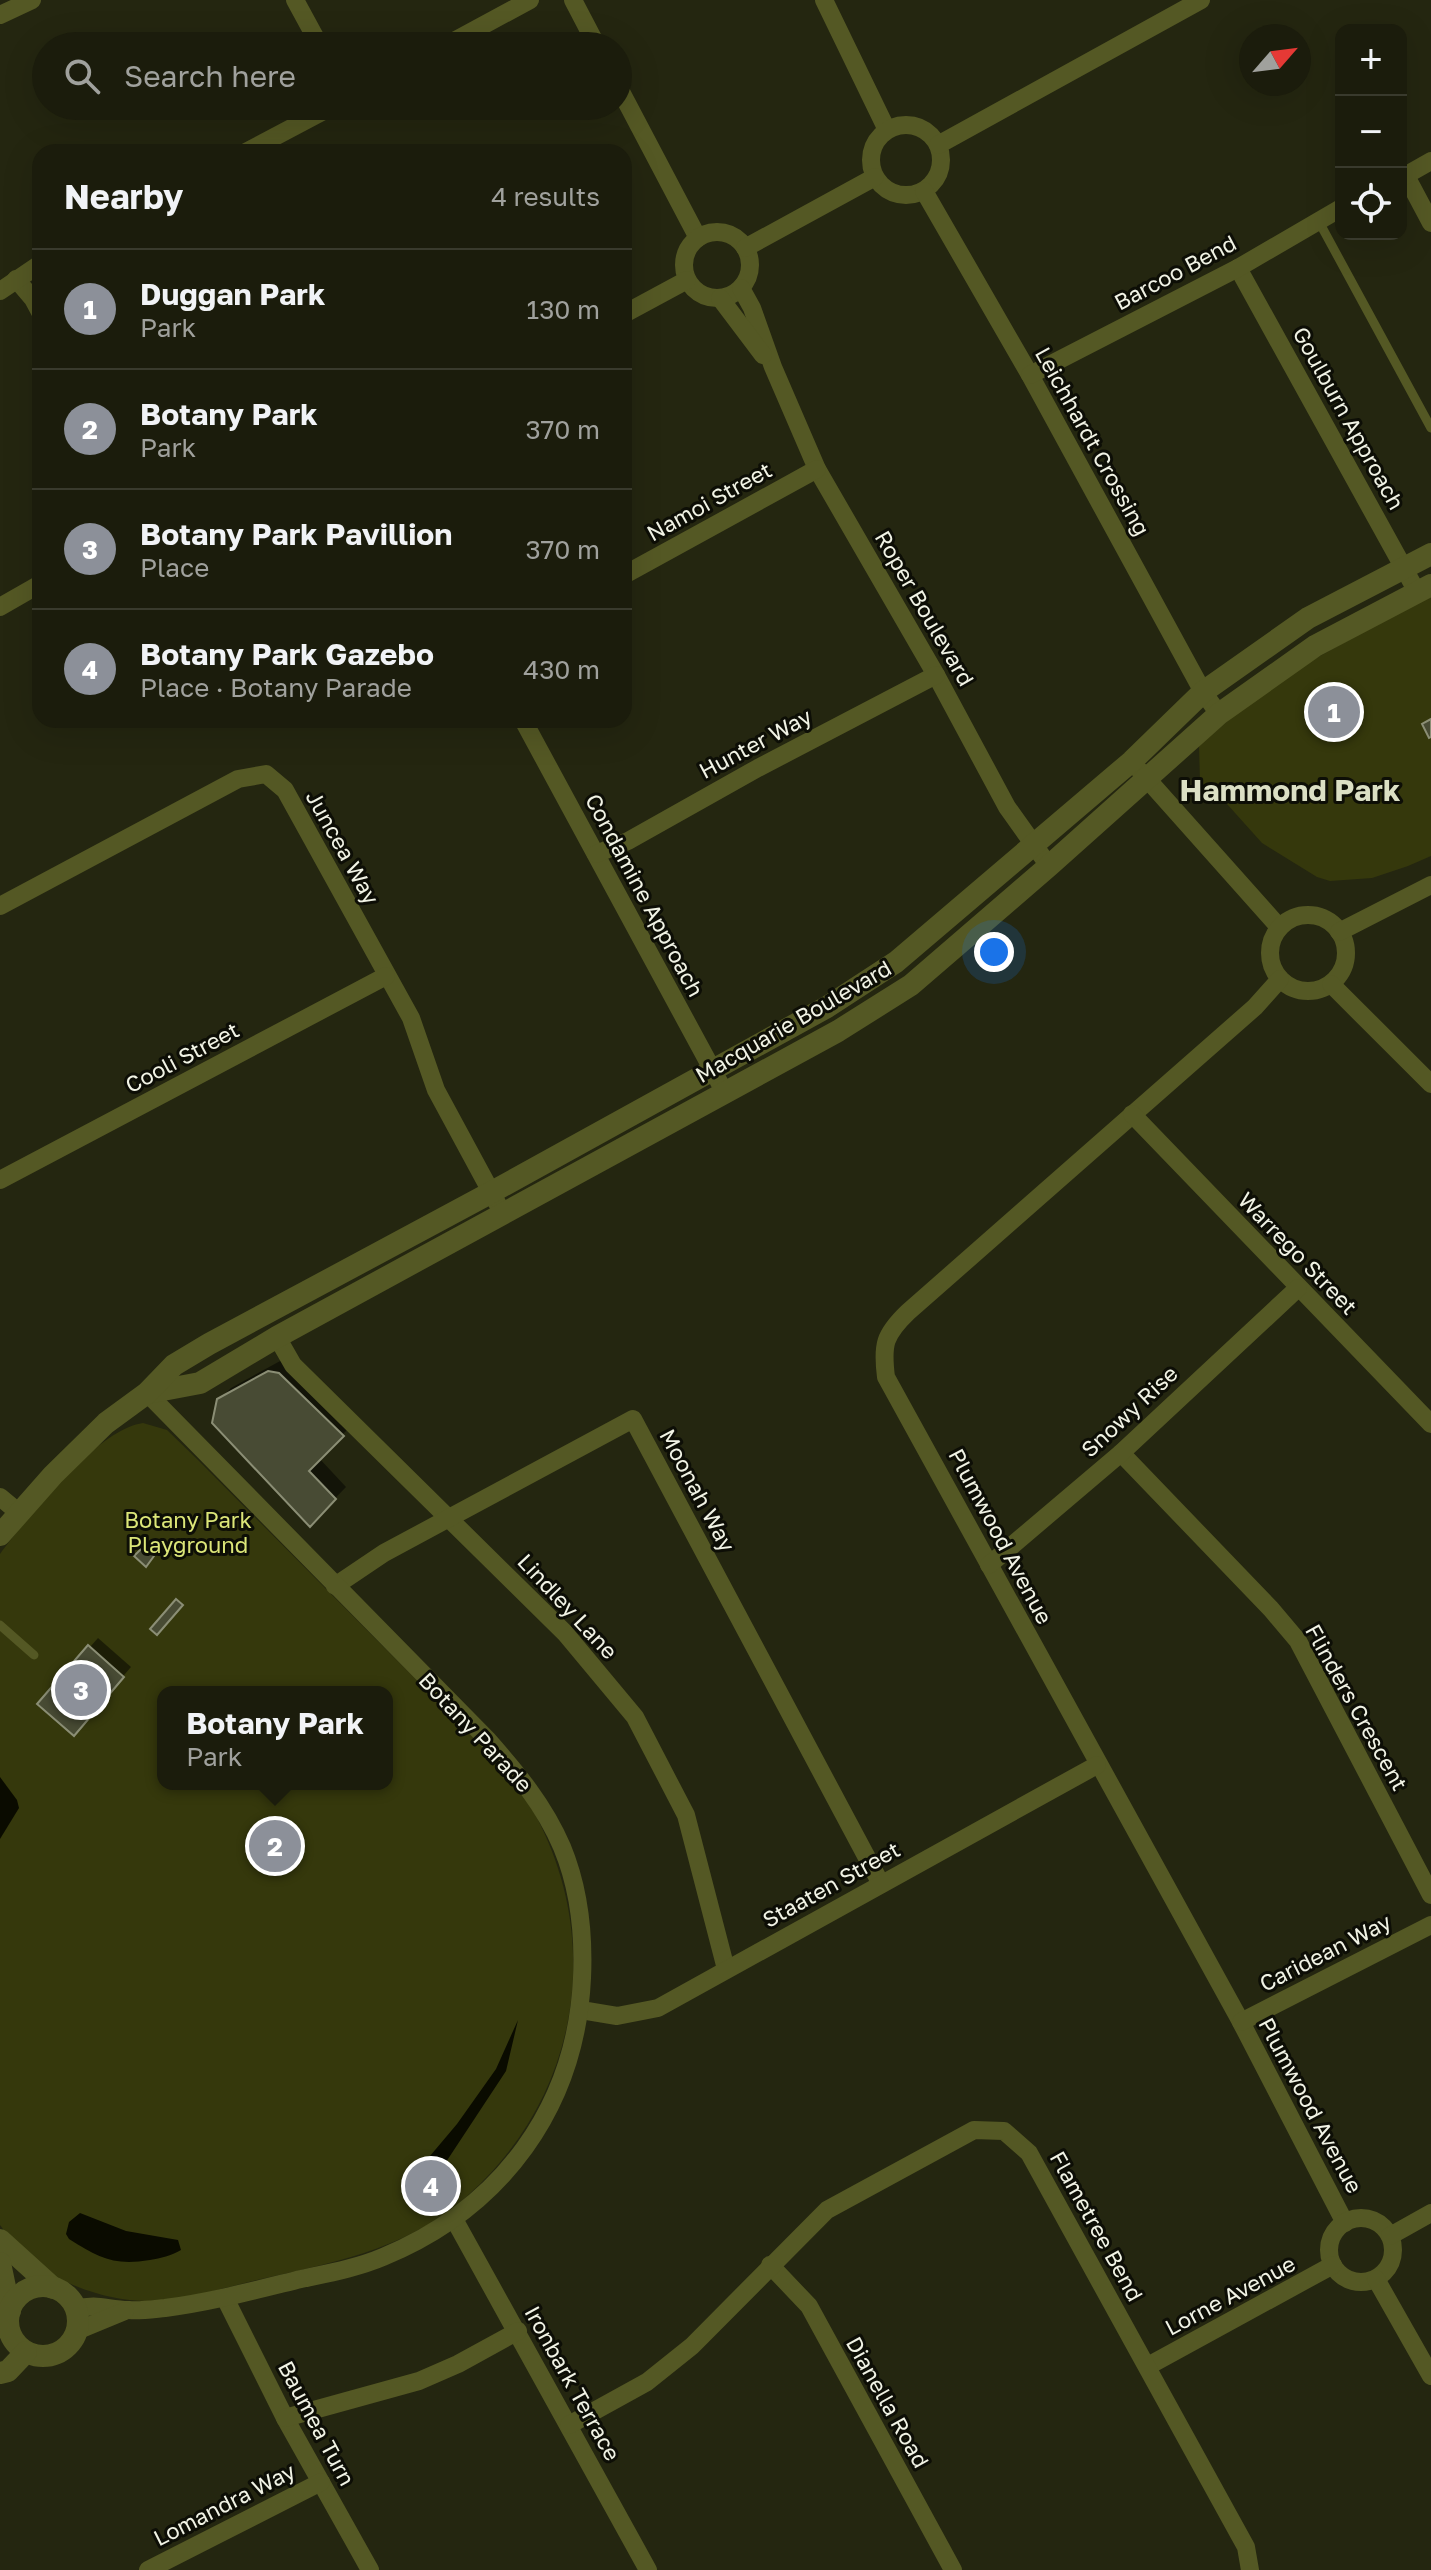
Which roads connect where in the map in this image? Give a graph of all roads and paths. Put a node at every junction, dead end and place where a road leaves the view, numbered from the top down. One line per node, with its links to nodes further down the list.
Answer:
1 (32, 0): 7 (street)
2 (295, 0): 8 (street)
3 (530, 0): 9 (street)
4 (573, 0): 10 (street)
5 (824, 0): 13 (street)
6 (1201, 0): 15 (street)
7 (0, 15)
8 (312, 32)
9 (471, 32)
10 (590, 32)
11 (632, 113): 24 (street)
12 (307, 120): 14 (street)
13 (887, 130): 15 (street); 18 (street)
14 (261, 144)
15 (938, 145): 20 (street)
16 (1431, 161): 17 (street)
17 (1407, 175)
18 (875, 177): 20 (street); 25 (street)
19 (1407, 182): 23 (street)
20 (924, 191): 36 (street, Leichhardt Crossing)
21 (1335, 211): 22 (street, Barcoo Bend)
22 (1318, 220): 26 (street, Barcoo Bend); 37 (lane)
23 (1431, 223)
24 (698, 238): 25 (street); 29 (street)
25 (745, 248): 30 (street)
26 (1238, 268): 36 (street, Barcoo Bend); 40 (street, Goulburn Approach)
27 (32, 269): 28 (street)
28 (16, 279): 31 (street); 32 (street)
29 (687, 280): 33 (street); 34 (street)
30 (741, 288): 33 (street); 35 (street, Roper Boulevard)
31 (0, 291)
32 (32, 298)
33 (720, 298): 35 (street, Roper Boulevard)
34 (632, 310)
35 (773, 367): 38 (street, Roper Boulevard)
36 (1030, 375): 46 (street, Leichhardt Crossing)
37 (1431, 428)
38 (817, 469): 41 (street, Namoi Street); 45 (street, Roper Boulevard)
39 (1431, 554): 40 (street, Macquarie Boulevard)
40 (1403, 567): 42 (street, Goulburn Approach); 46 (street, Macquarie Boulevard)
41 (632, 571)
42 (1424, 588): 47 (street, Macquarie Boulevard)
43 (32, 589): 44 (street)
44 (0, 607)
45 (936, 675): 51 (street, Roper Boulevard); 52 (street, Hunter Way)
46 (1203, 692): 47 (street, Leichhardt Crossing); 49 (street, Macquarie Boulevard)
47 (1219, 714): 50 (street, Macquarie Boulevard)
48 (527, 728): 52 (street, Condamine Approach)
49 (1132, 761): 50 (street); 51 (street, Macquarie Boulevard)
50 (1147, 778): 53 (street, Macquarie Boulevard); 56 (street)
51 (1031, 844): 53 (street, Roper Boulevard); 61 (street, Macquarie Boulevard)
52 (596, 854): 61 (street, Condamine Approach)
53 (1049, 866): 63 (street, Macquarie Boulevard)
54 (1431, 885): 57 (street)
55 (0, 906): 58 (street, Juncea Way)
56 (1279, 927): 57 (street); 59 (street)
57 (1339, 932): 60 (street)
58 (386, 976): 65 (street, Cooli Street); 66 (street, Juncea Way)
59 (1280, 979): 60 (street); 64 (street, Plumwood Avenue)
60 (1331, 984): 62 (street)
61 (712, 1070): 63 (street, Condamine Approach); 66 (street, Macquarie Boulevard)
62 (1431, 1084)
63 (725, 1093): 67 (street, Macquarie Boulevard)
64 (1132, 1114): 68 (street, Warrego Street); 77 (street, Plumwood Avenue)
65 (0, 1180)
66 (492, 1192): 67 (street, Juncea Way); 70 (street, Macquarie Boulevard)
67 (503, 1214): 69 (street, Macquarie Boulevard)
68 (1298, 1288): 71 (street, Warrego Street); 72 (street, Snowy Rise)
69 (277, 1337): 70 (street, Macquarie Boulevard); 75 (street, Lindley Lane)
70 (147, 1393): 74 (street, Macquarie Boulevard); 78 (street, Botany Parade)
71 (1431, 1424)
72 (1121, 1453): 77 (street, Snowy Rise); 83 (street, Flinders Crescent)
73 (0, 1497): 74 (street)
74 (18, 1512): 76 (street, Macquarie Boulevard)
75 (450, 1519): 78 (street, Moonah Way); 82 (street, Moonah Way); 85 (street, Lindley Lane)
76 (0, 1535)
77 (989, 1565): 81 (street, Plumwood Avenue)
78 (335, 1586): 86 (street, Botany Parade)
79 (0, 1625): 80 (lane)
80 (34, 1655)
81 (1097, 1765): 82 (street, Staaten Street); 87 (street, Plumwood Avenue)
82 (881, 1884): 85 (street, Staaten Street)
83 (1431, 1895)
84 (1431, 1925): 87 (street, Caridean Way)
85 (726, 1969): 86 (street, Staaten Street)
86 (581, 2010): 89 (street, Botany Parade)
87 (1241, 2022): 90 (street, Plumwood Avenue)
88 (1431, 2213): 91 (street)
89 (454, 2219): 98 (street, Botany Parade); 102 (street, Ironbark Terrace)
90 (1345, 2223): 91 (street); 95 (street)
91 (1390, 2236): 96 (street)
92 (0, 2240): 97 (street)
93 (0, 2263): 101 (street)
94 (770, 2265): 105 (street, Flametree Bend); 109 (street, Flametree Bend); 114 (street, Dianella Road)
95 (1333, 2265): 96 (street); 105 (street, Lorne Avenue)
96 (1376, 2279): 107 (street)
97 (53, 2288): 99 (street); 101 (street)
98 (225, 2298): 100 (street, Botany Parade); 108 (street, Baumea Turn)
99 (75, 2309): 100 (street, Botany Parade); 103 (street)
100 (128, 2310): 103 (street, Botany Parade)
101 (6, 2321): 104 (street)
102 (518, 2331): 108 (street); 109 (street, Ironbark Terrace)
103 (73, 2340): 104 (street)
104 (26, 2352): 106 (street)
105 (1148, 2366): 115 (street, Flametree Bend)
106 (0, 2373)
107 (1431, 2376)
108 (285, 2418): 110 (street, Baumea Turn)
109 (569, 2425): 113 (street, Ironbark Terrace)
110 (321, 2482): 111 (street, Lomandra Way); 112 (street, Baumea Turn)
111 (148, 2570)
112 (370, 2570)
113 (648, 2570)
114 (953, 2570)
115 (1250, 2570)

